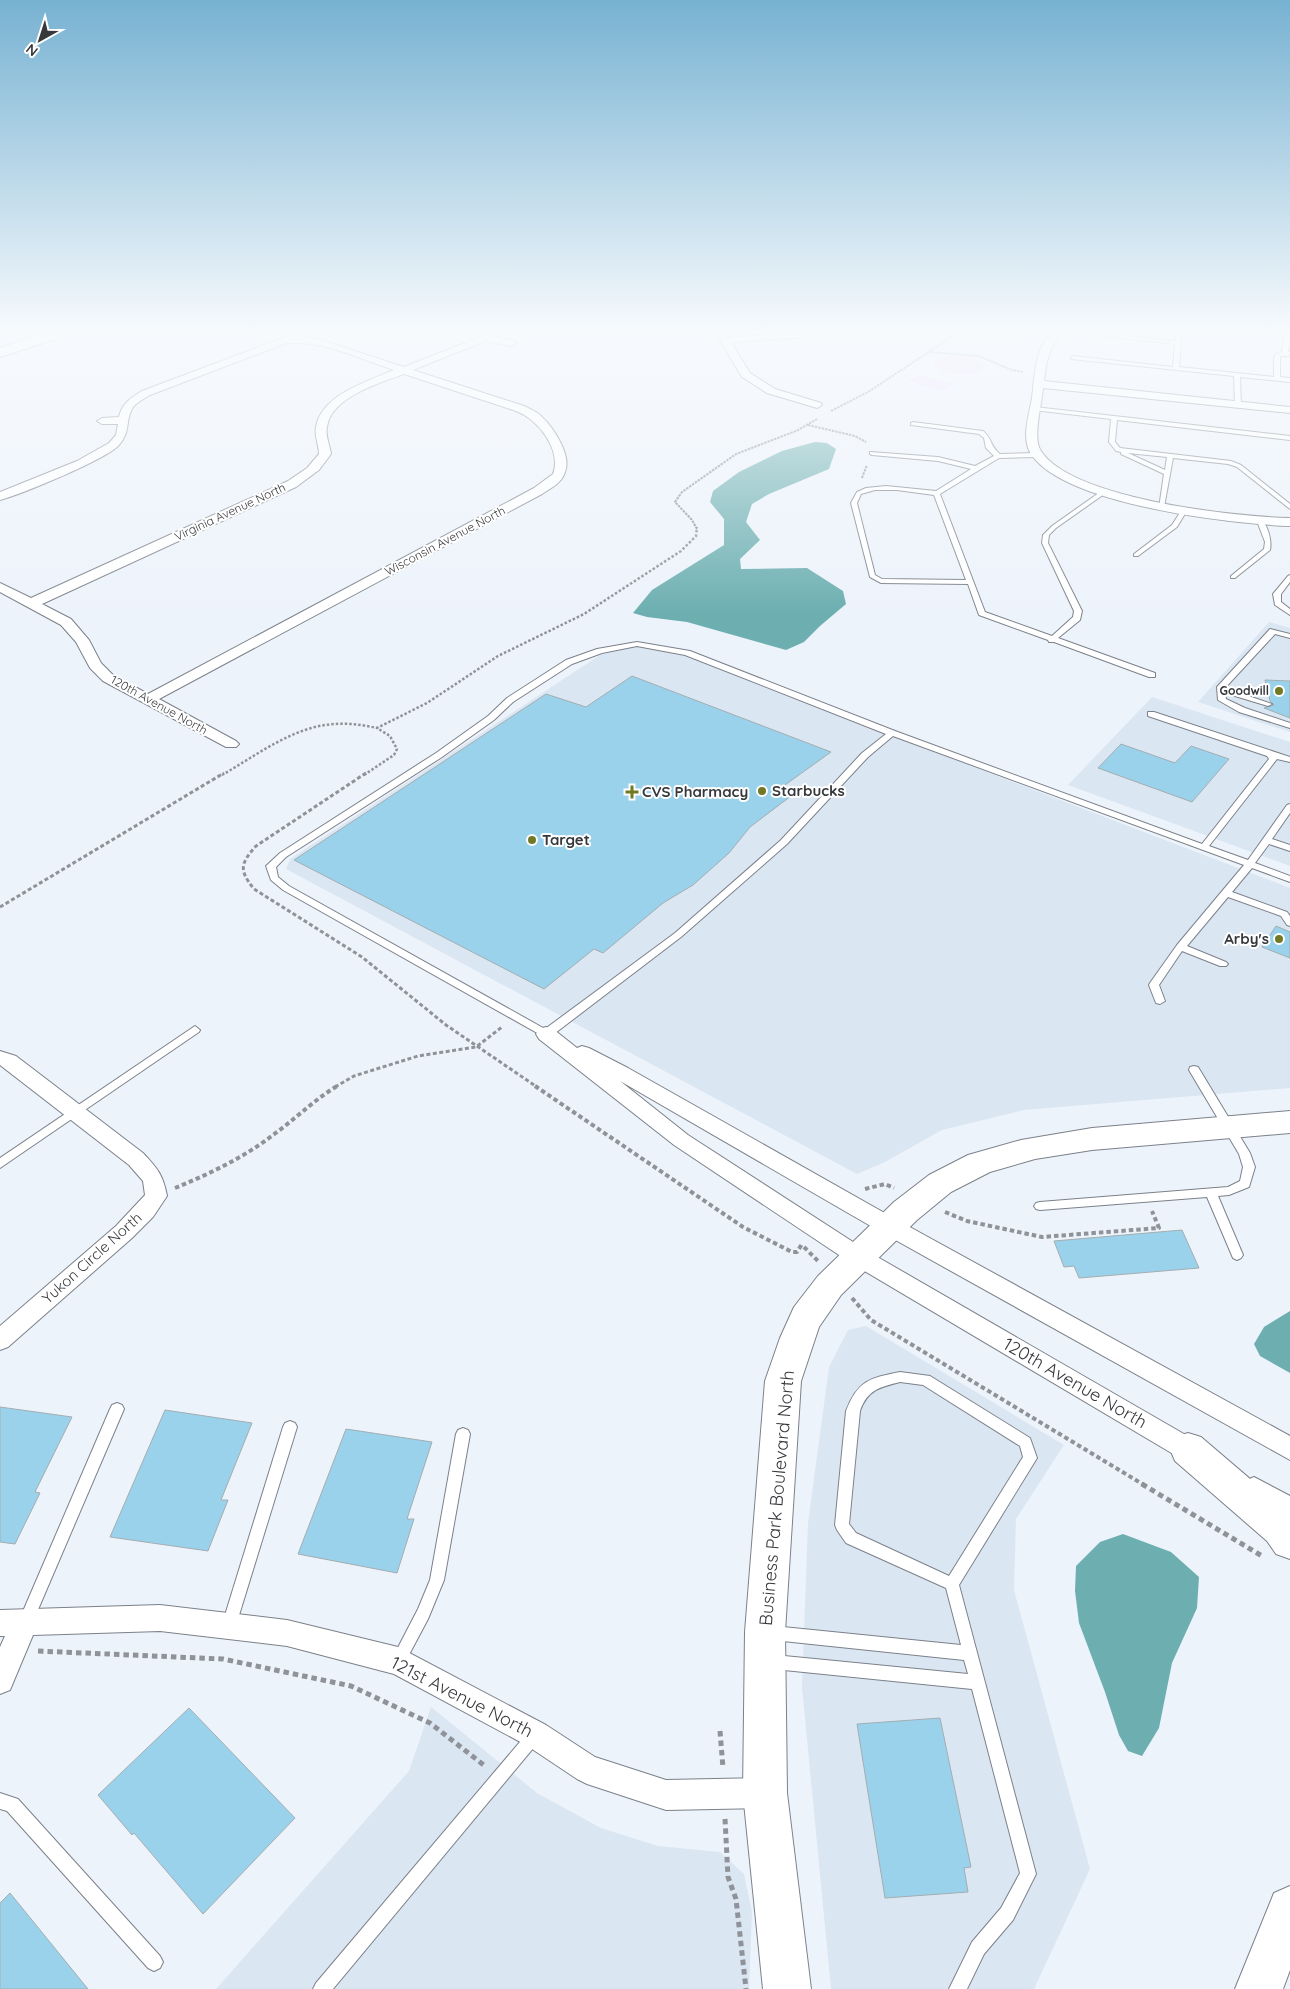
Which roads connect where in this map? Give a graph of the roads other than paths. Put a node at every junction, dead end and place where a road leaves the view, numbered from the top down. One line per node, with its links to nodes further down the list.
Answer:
1 (123, 427): 18 (street)
2 (321, 427): 29 (street, Virginia Avenue North)
3 (542, 427): 35 (street, Wisconsin Avenue North)
4 (937, 427): 12 (lane)
5 (1034, 427): 11 (street)
6 (1113, 427): 9 (lane)
7 (1195, 427): 8 (lane)
8 (1289, 437)
9 (1118, 450): 13 (lane); 15 (lane)
10 (872, 453): 14 (lane)
11 (1037, 455): 12 (lane); 16 (street)
12 (998, 456): 14 (lane)
13 (1170, 456): 15 (lane); 20 (lane)
14 (976, 468): 17 (lane)
15 (1167, 473): 19 (lane)
16 (1105, 491): 19 (street); 32 (lane)
17 (938, 493): 27 (lane); 27 (lane)
18 (0, 496)
19 (1161, 507): 21 (street)
20 (1290, 507)
21 (1183, 512): 22 (street); 24 (lane)
22 (1260, 521): 23 (street); 25 (lane)
23 (1290, 522)
24 (1136, 555)
25 (1233, 577)
26 (1290, 577): 30 (lane)
27 (970, 582): 32 (lane)
28 (0, 587): 29 (street, 120th Avenue North)
29 (32, 603): 35 (street, 120th Avenue North)
30 (1290, 613)
31 (1290, 636): 34 (lane)
32 (1052, 640): 33 (lane)
33 (1152, 676)
34 (1220, 689): 36 (lane); 38 (lane)
35 (148, 700): 40 (street, 120th Avenue North)
36 (1268, 704)
37 (1151, 714): 41 (lane)
38 (1290, 726)
39 (892, 733): 45 (lane); 55 (lane); 55 (lane)
40 (231, 744)
41 (1270, 754): 42 (lane); 45 (lane)
42 (1290, 760)
43 (1290, 807): 44 (lane)
44 (1267, 840): 46 (lane); 47 (lane)
45 (1204, 847): 47 (lane)
46 (1290, 848)
47 (1250, 864): 48 (lane); 49 (lane)
48 (1290, 879)
49 (1225, 893): 50 (lane); 51 (lane)
50 (1290, 923)
51 (1180, 946): 52 (lane); 53 (lane)
52 (1223, 964)
53 (1160, 1001)
54 (195, 1030): 58 (lane)
55 (546, 1034): 64 (street); 66 (street, 120th Avenue North)
56 (0, 1058): 58 (street)
57 (1194, 1070): 60 (lane)
58 (74, 1112): 61 (lane); 67 (street, Yukon Circle North)
59 (1290, 1122): 60 (main road, Business Park Boulevard North)
60 (1229, 1128): 62 (lane); 64 (main road, Business Park Boulevard North)
61 (0, 1164)
62 (1211, 1192): 63 (lane); 65 (lane)
63 (1040, 1206)
64 (889, 1226): 66 (main road, Business Park Boulevard North); 72 (street)
65 (1237, 1255)
66 (860, 1257): 71 (street, 120th Avenue North); 78 (main road, Business Park Boulevard North)
67 (0, 1340)
68 (117, 1409): 76 (lane)
69 (290, 1427): 77 (lane)
70 (463, 1434): 80 (lane)
71 (1188, 1449): 73 (street, 120th Avenue North); 74 (main road)
72 (1290, 1449)
73 (1290, 1509)
74 (1278, 1550)
75 (952, 1584): 75 (lane); 79 (lane)
76 (12, 1624): 77 (street, 121st Avenue North); 81 (street)
77 (228, 1626): 80 (street, 121st Avenue North)
78 (765, 1646): 79 (lane); 82 (lane); 84 (main road, Business Park Boulevard North)
79 (971, 1653): 82 (lane)
80 (398, 1661): 83 (street, 121st Avenue North)
81 (0, 1680)
82 (978, 1682): 90 (lane)
83 (536, 1735): 84 (street, 121st Avenue North); 88 (lane)
84 (764, 1793): 89 (main road, Business Park Boulevard North)
85 (0, 1801): 87 (lane)
86 (1290, 1909): 91 (main road)
87 (154, 1962)
88 (322, 1989)
89 (787, 1989)
90 (958, 1989)
91 (1259, 1989)

